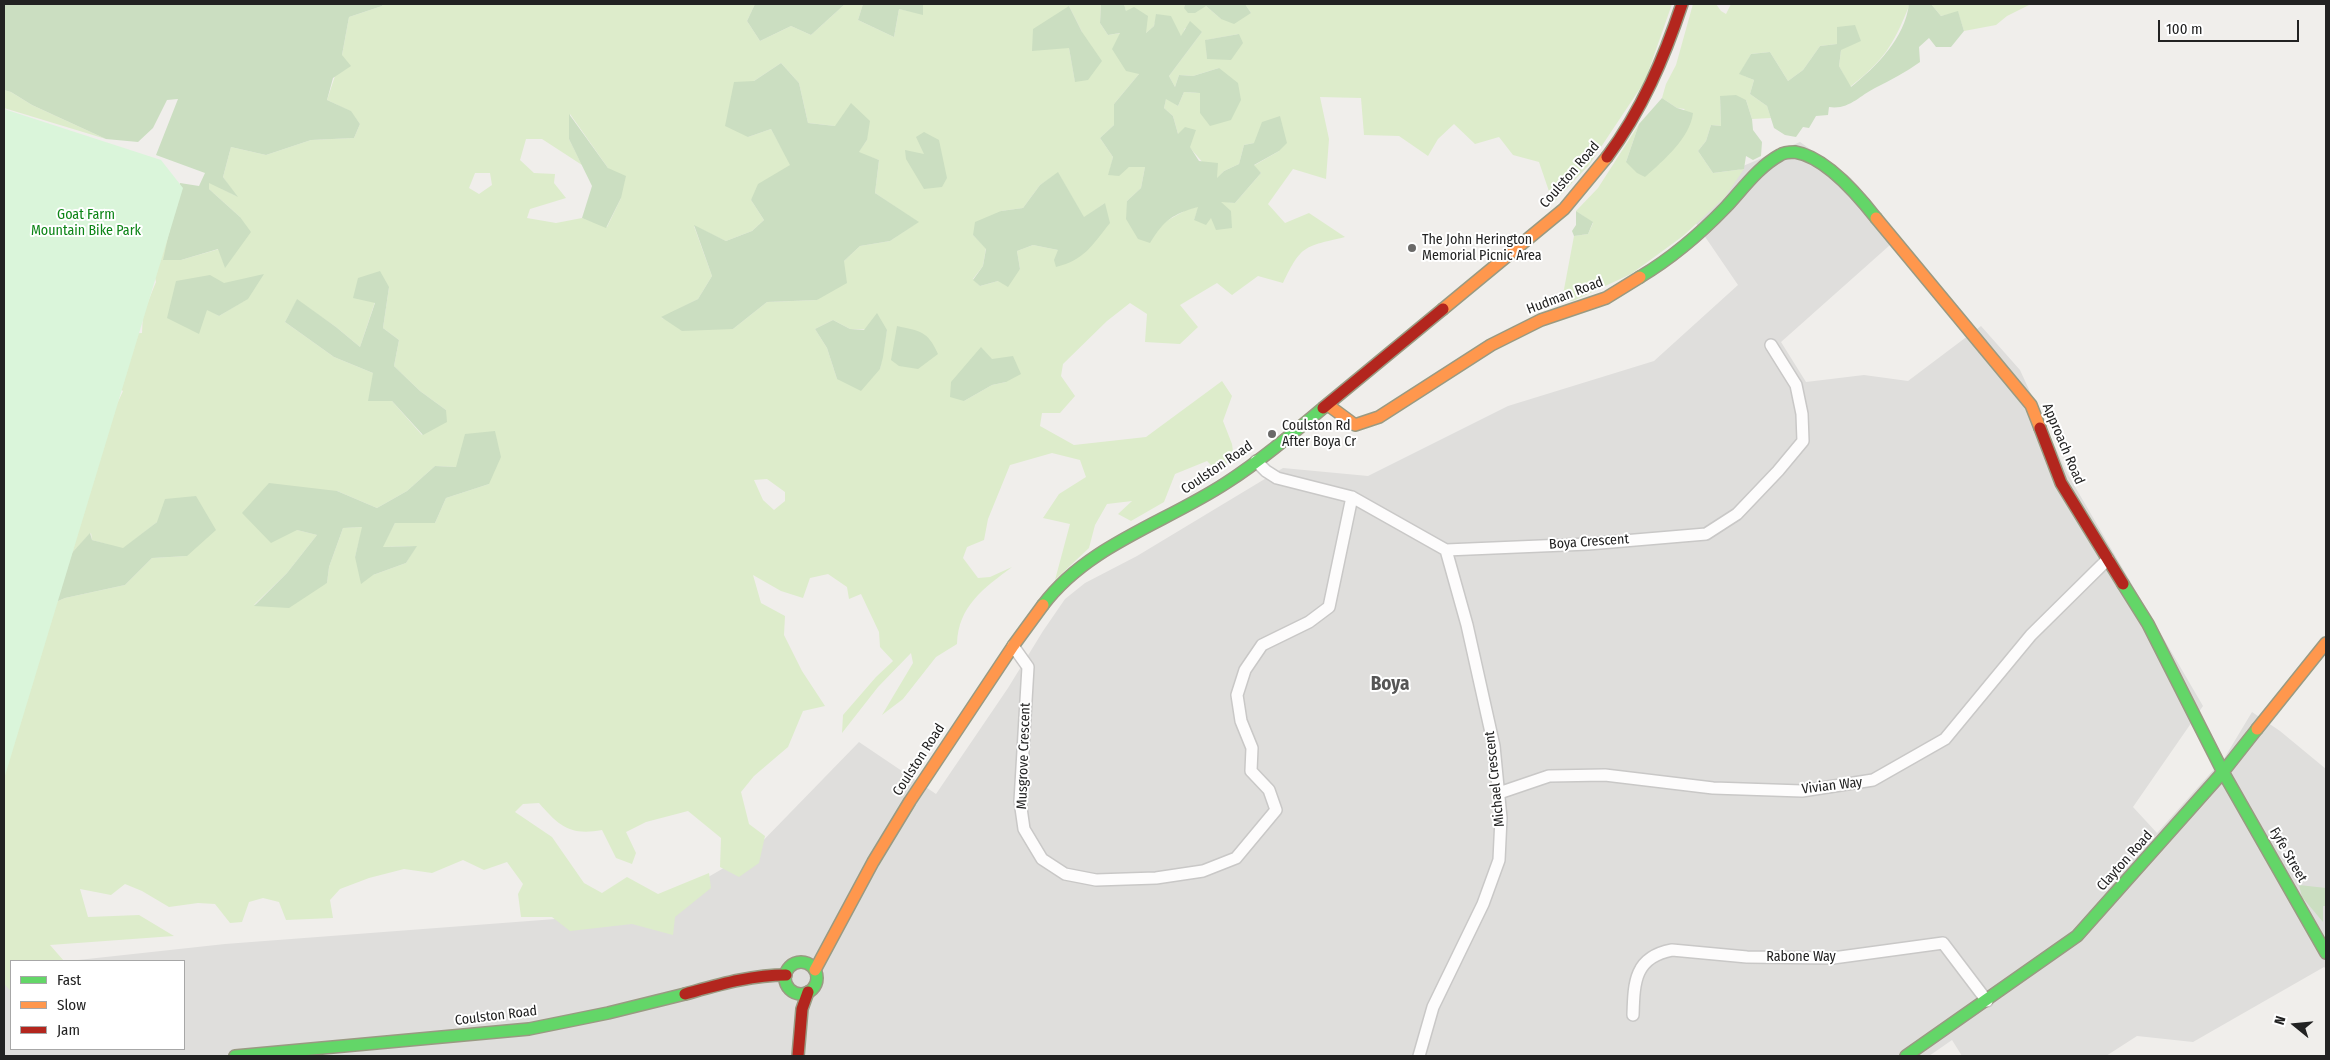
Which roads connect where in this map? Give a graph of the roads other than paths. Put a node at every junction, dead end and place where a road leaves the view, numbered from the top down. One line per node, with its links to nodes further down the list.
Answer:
1 (1682, 4): 4 (street, Coulston Road)
2 (1794, 152): 4 (street, Hudman Road); 8 (street, Approach Road)
3 (1771, 344): 7 (street, Boya Crescent)
4 (1328, 405): 5 (street, Coulston Road)
5 (1256, 461): 6 (street); 10 (street, Coulston Road)
6 (1352, 497): 7 (street); 10 (street, Musgrove Crescent)
7 (1446, 550): 12 (street, Michael Crescent)
8 (2108, 559): 11 (street, Approach Road); 12 (street, Vivian Way)
9 (2326, 643): 11 (street, Clayton Road)
10 (1013, 646): 13 (street, Coulston Road)
11 (2224, 772): 14 (street, Fyfe Street); 19 (street, Clayton Road)
12 (1499, 793): 24 (street, Michael Crescent)
13 (832, 935): 15 (street, Coulston Road); 16 (street, Coulston Road)
14 (2326, 953)
15 (804, 962): 16 (street); 17 (street)
16 (815, 970): 18 (street)
17 (789, 983): 18 (street); 21 (street, Coulston Road); 22 (street)
18 (808, 992): 23 (street)
19 (1987, 1001): 20 (street, Rabone Way); 25 (street, Clayton Road)
20 (1633, 1015)
21 (235, 1056)
22 (794, 1056)
23 (798, 1056)
24 (1418, 1056)
25 (1906, 1056)

